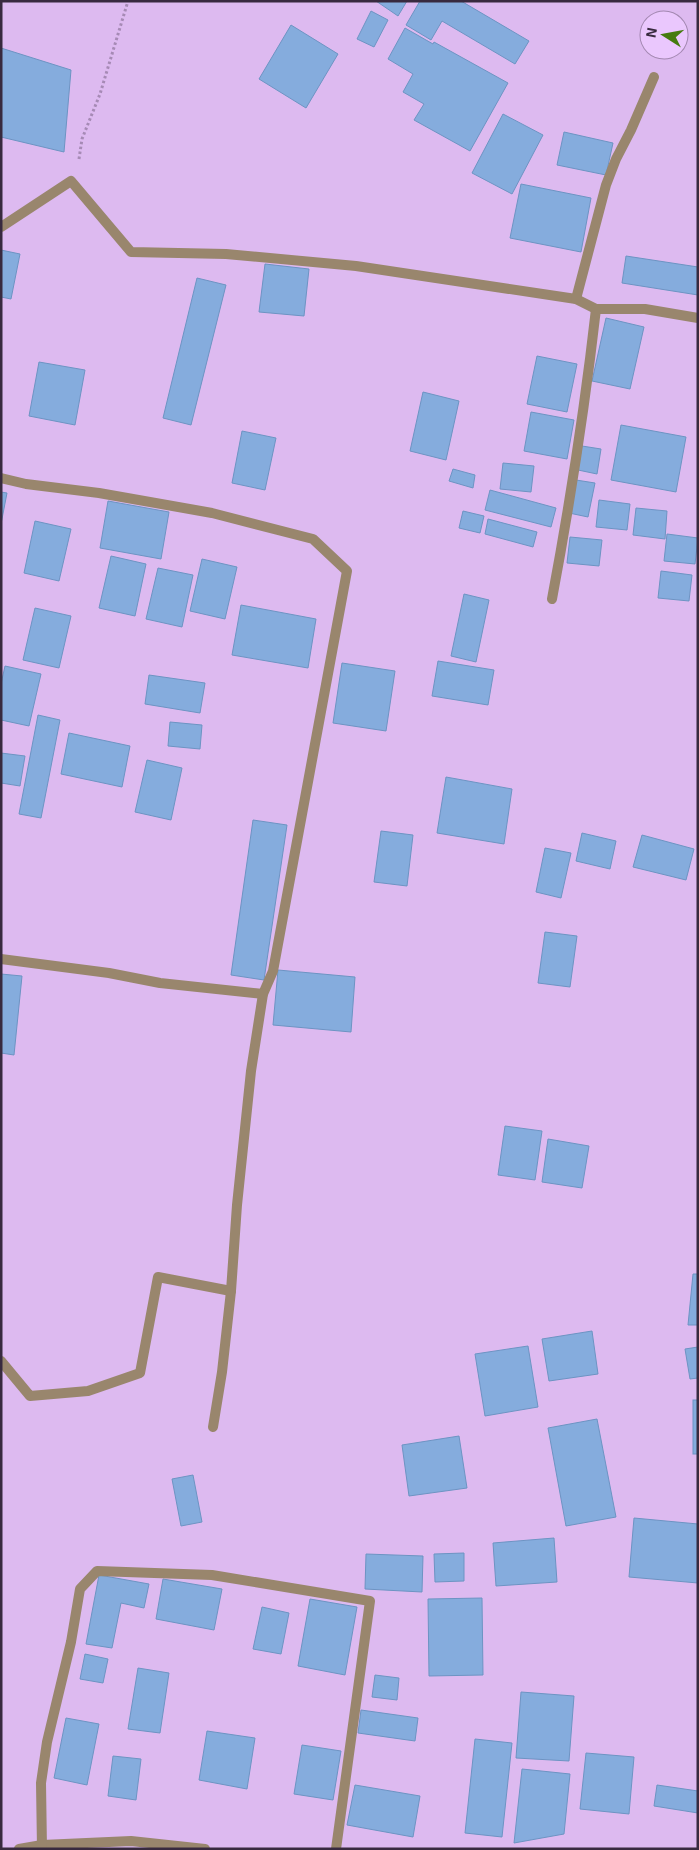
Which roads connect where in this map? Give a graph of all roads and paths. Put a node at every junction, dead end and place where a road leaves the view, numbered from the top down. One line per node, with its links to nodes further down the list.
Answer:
1 (128, 1): 3 (path)
2 (654, 77): 5 (street)
3 (70, 181): 4 (street); 5 (street)
4 (1, 227)
5 (576, 298): 6 (street)
6 (596, 309): 7 (street); 9 (street)
7 (698, 318)
8 (1, 478): 11 (street)
9 (552, 600)
10 (1, 959): 11 (street)
11 (263, 994): 12 (street)
12 (231, 1291): 13 (street); 14 (street)
13 (1, 1361)
14 (214, 1427)
15 (42, 1847): 16 (street); 17 (street); 18 (street)
16 (19, 1849)
17 (204, 1849)
18 (336, 1849)

